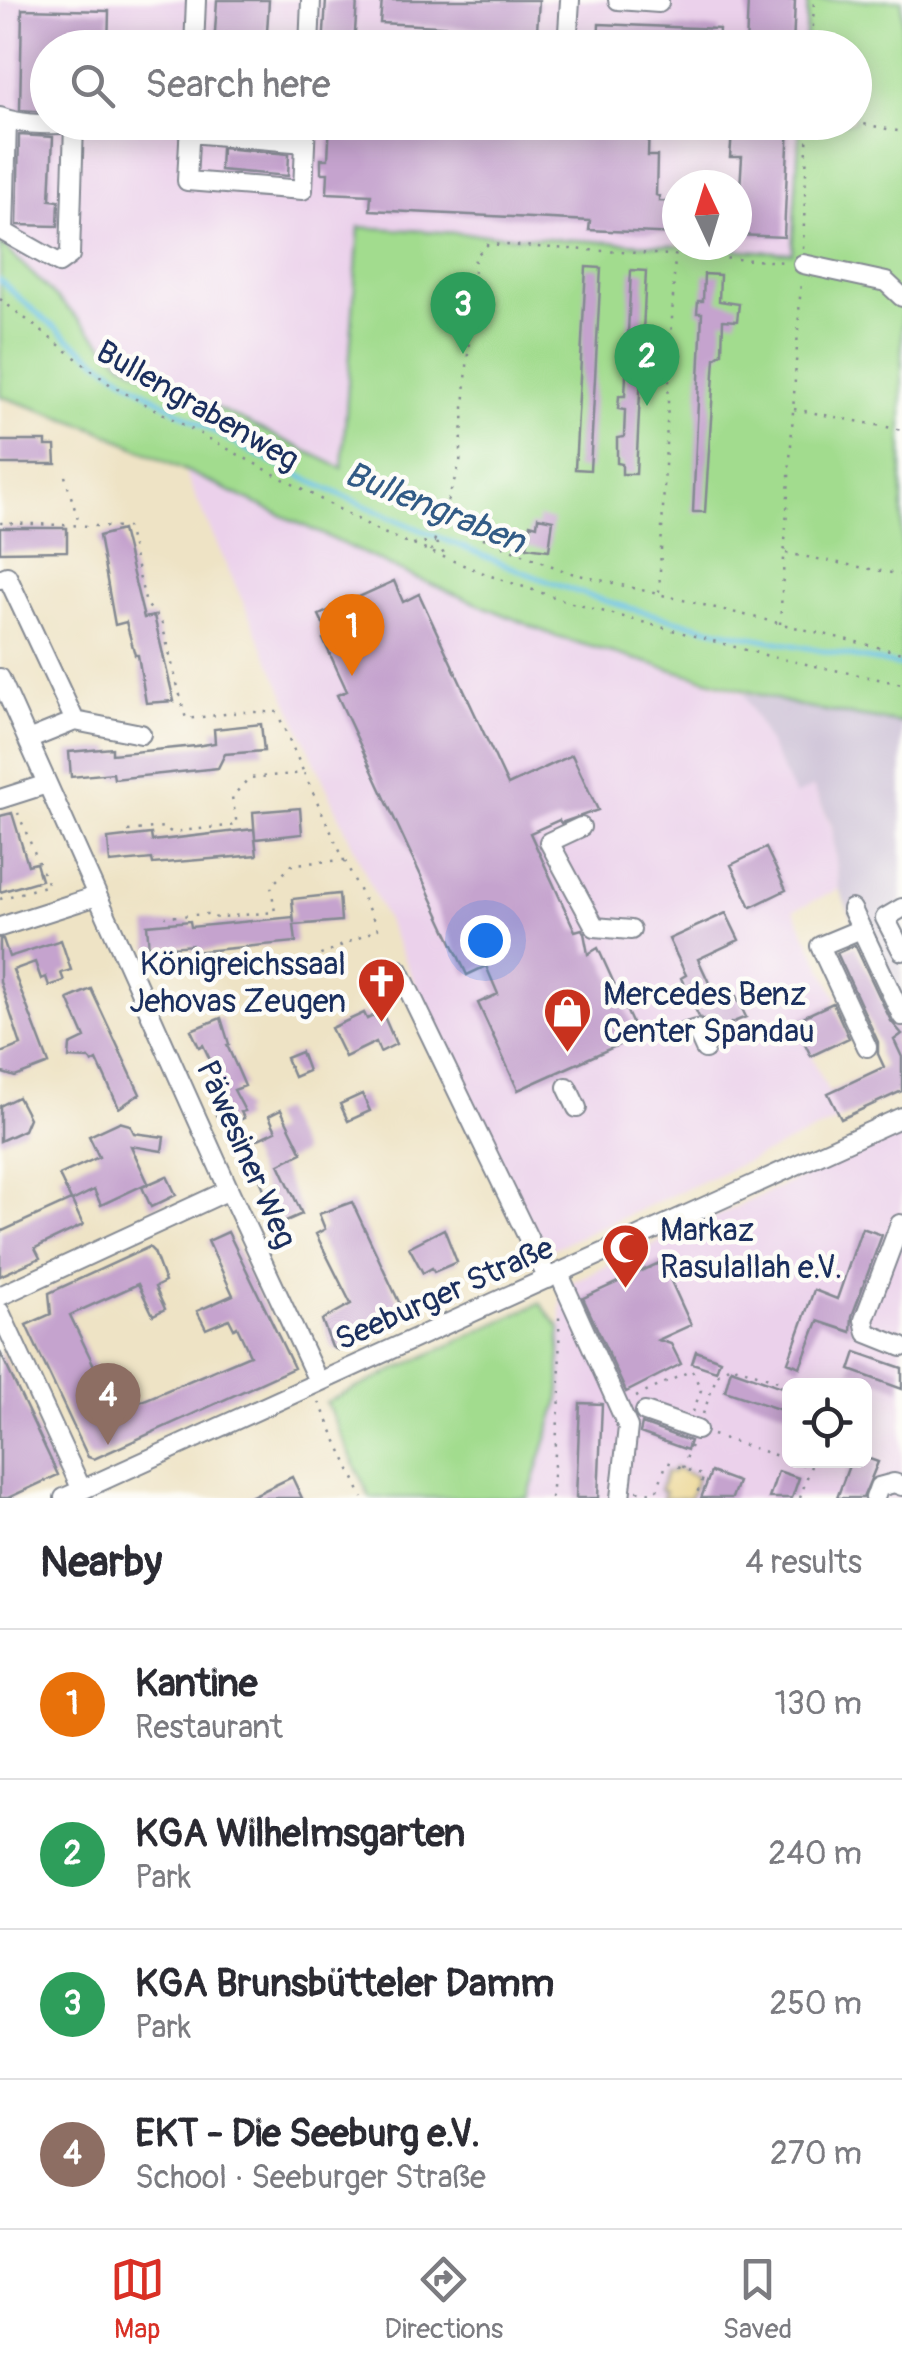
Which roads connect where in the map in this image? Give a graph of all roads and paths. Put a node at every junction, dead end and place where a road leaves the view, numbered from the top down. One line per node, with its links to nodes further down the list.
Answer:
1 (196, 0): 7 (street)
2 (311, 0): 8 (street)
3 (570, 0): 9 (street)
4 (618, 0): 5 (street)
5 (659, 0)
6 (814, 0): 10 (path)
7 (195, 30)
8 (310, 30)
9 (568, 30)
10 (813, 30)
11 (4, 118): 12 (street); 15 (street)
12 (30, 124)
13 (872, 126): 14 (path)
14 (902, 132)
15 (74, 140)
16 (189, 140): 20 (street)
17 (282, 140): 20 (street)
18 (305, 140): 20 (street)
19 (807, 140): 24 (path)
20 (305, 143)
21 (662, 253): 30 (path)
22 (676, 260): 40 (path)
23 (752, 260): 24 (path)
24 (803, 264): 25 (street); 27 (path)
25 (902, 297)
26 (0, 299): 34 (path, Bullengrabenweg)
27 (793, 408): 28 (path); 36 (path)
28 (902, 430)
29 (65, 476): 32 (path)
30 (442, 521): 33 (path); 40 (path)
31 (0, 523): 32 (path)
32 (79, 523): 48 (path)
33 (435, 542): 34 (path); 35 (path); 37 (path)
34 (411, 544): 35 (path, Bullengrabenweg)
35 (431, 552): 37 (path, Bullengrabenweg)
36 (784, 553): 38 (path); 41 (path)
37 (446, 558): 44 (path, Bullengrabenweg)
38 (902, 575)
39 (0, 578): 45 (street)
40 (659, 594): 41 (path)
41 (780, 624): 42 (path)
42 (902, 653)
43 (0, 678): 47 (street, Päwesiner Weg)
44 (902, 684)
45 (75, 721): 46 (street); 47 (street)
46 (141, 734)
47 (28, 740): 49 (street, Päwesiner Weg)
48 (304, 773): 52 (path); 53 (path)
49 (47, 784): 50 (street); 54 (street, Päwesiner Weg)
50 (5, 798): 55 (path)
51 (580, 828): 61 (street)
52 (128, 831)
53 (344, 860): 58 (path); 64 (path)
54 (96, 896): 59 (street); 72 (street, Päwesiner Weg)
55 (0, 899)
56 (852, 908): 60 (street)
57 (902, 908): 62 (street)
58 (166, 917)
59 (0, 927)
60 (861, 929): 65 (street); 67 (street)
61 (631, 930)
62 (902, 952)
63 (399, 970): 74 (street)
64 (240, 978)
65 (902, 1016)
66 (674, 1036): 68 (street)
67 (867, 1047)
68 (704, 1049)
69 (568, 1087): 70 (street)
70 (577, 1108)
71 (902, 1117): 74 (street, Seeburger Straße)
72 (229, 1190): 75 (street); 80 (street, Päwesiner Weg)
73 (900, 1224): 78 (street)
74 (553, 1277): 80 (street, Seeburger Straße); 92 (street)
75 (0, 1296)
76 (557, 1306): 91 (path)
77 (0, 1312): 88 (street)
78 (902, 1346)
79 (782, 1383): 83 (path)
80 (318, 1391): 88 (street, Seeburger Straße); 90 (path)
81 (645, 1412): 82 (street); 82 (path)
82 (675, 1422): 83 (street)
83 (697, 1430): 84 (path); 85 (path)
84 (782, 1457)
85 (683, 1468): 93 (path); 94 (path)
86 (811, 1468): 95 (path)
87 (902, 1486): 96 (street)
88 (82, 1490): 89 (street, Seeburger Straße)
89 (64, 1498)
90 (363, 1498)
91 (551, 1498)
92 (620, 1498)
93 (658, 1498)
94 (695, 1498)
95 (800, 1498)
96 (876, 1498)

